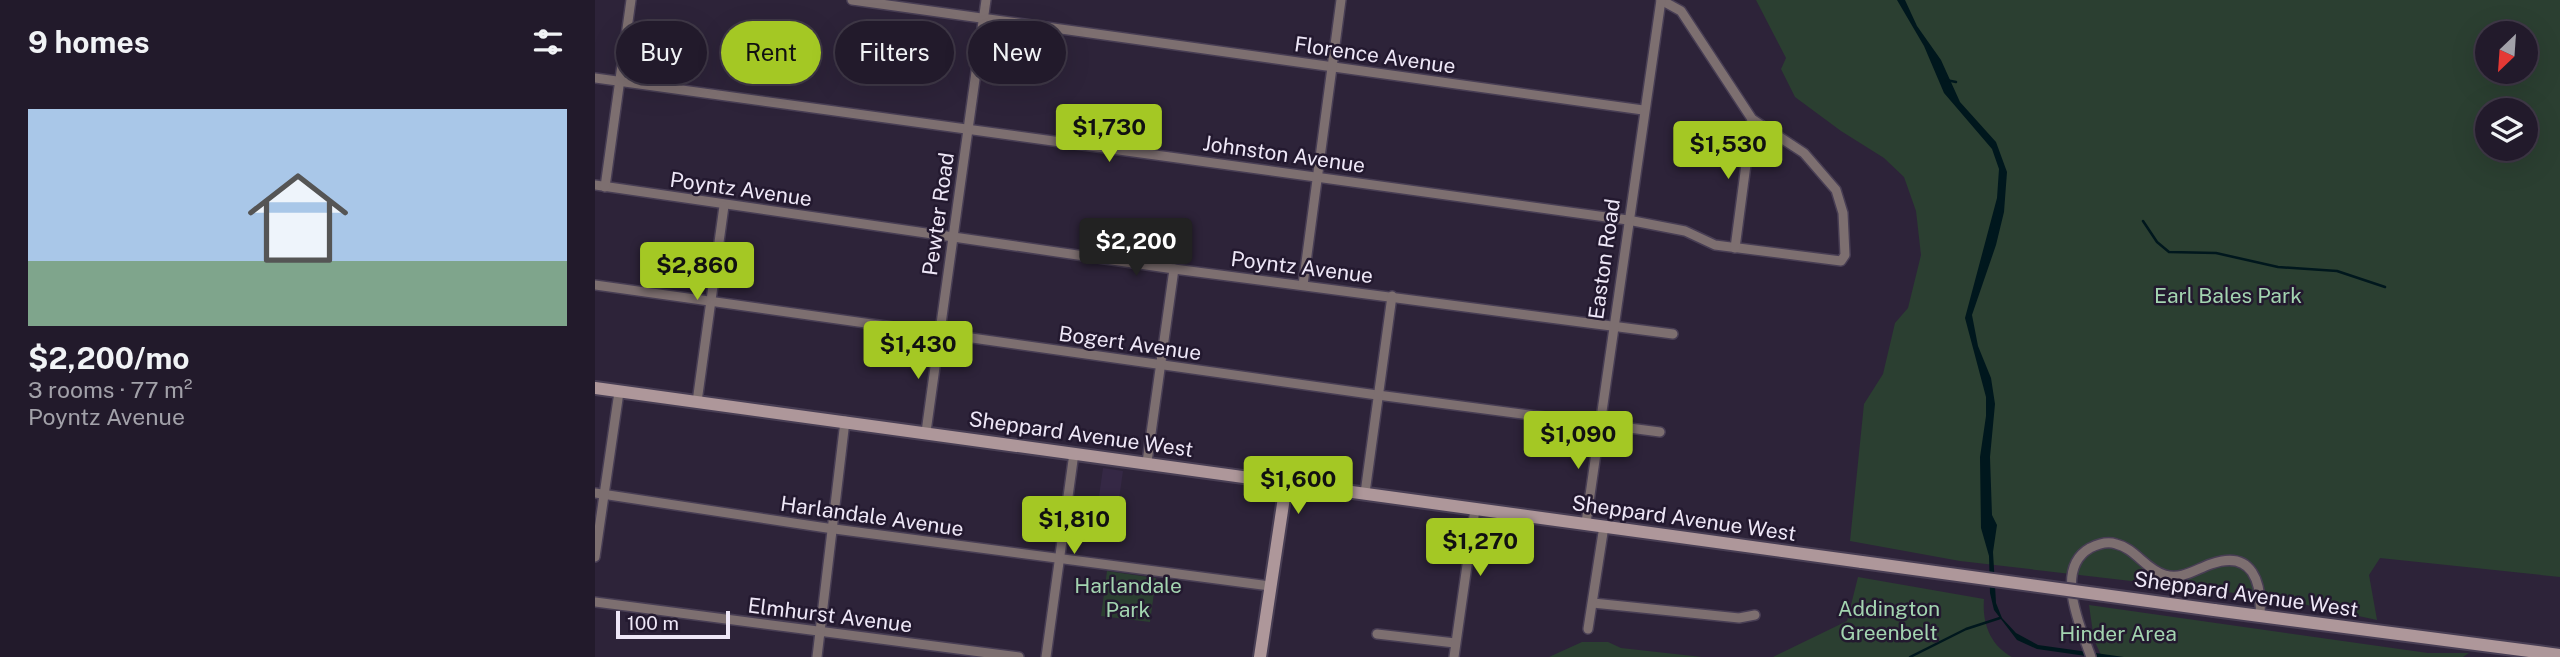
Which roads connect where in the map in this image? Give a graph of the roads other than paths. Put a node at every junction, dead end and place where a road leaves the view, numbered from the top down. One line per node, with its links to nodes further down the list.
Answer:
1 (631, 0): 7 (street)
2 (852, 0): 6 (street, Florence Avenue)
3 (986, 0): 6 (street, Pewter Road)
4 (1341, 0): 8 (street)
5 (1661, 0): 13 (street, Easton Road); 14 (street)
6 (983, 18): 8 (street, Florence Avenue); 15 (street, Pewter Road)
7 (628, 21)
8 (1331, 67): 13 (street, Florence Avenue); 16 (street)
9 (595, 78): 10 (street, Johnston Avenue)
10 (616, 81)
11 (621, 84): 17 (street)
12 (635, 84): 15 (street, Johnston Avenue)
13 (1643, 110): 19 (street, Easton Road)
14 (1752, 119): 21 (street); 21 (street, Johnston Avenue)
15 (967, 130): 16 (street, Johnston Avenue); 20 (street, Pewter Road)
16 (1316, 176): 19 (street, Johnston Avenue); 24 (street)
17 (600, 186): 18 (street, Poyntz Avenue)
18 (725, 206): 20 (street, Poyntz Avenue); 26 (street)
19 (1627, 220): 21 (street, Johnston Avenue); 27 (street, Easton Road)
20 (953, 235): 22 (street, Poyntz Avenue); 28 (street, Pewter Road)
21 (1735, 248)
22 (1174, 269): 24 (street, Poyntz Avenue); 30 (street)
23 (595, 285): 26 (street, Bogert Avenue)
24 (1303, 285): 25 (street, Poyntz Avenue)
25 (1392, 296): 27 (street, Poyntz Avenue); 33 (street)
26 (712, 302): 28 (street, Bogert Avenue); 34 (street)
27 (1612, 326): 29 (street, Poyntz Avenue); 36 (street, Easton Road)
28 (940, 334): 30 (street, Bogert Avenue); 37 (street, Pewter Road)
29 (1673, 334)
30 (1160, 364): 33 (street, Bogert Avenue); 40 (street)
31 (595, 388): 32 (main road, Sheppard Avenue West)
32 (619, 392): 34 (main road, Sheppard Avenue West); 42 (street)
33 (1379, 396): 36 (street, Bogert Avenue); 43 (street)
34 (697, 402): 35 (main road, Sheppard Avenue West)
35 (845, 421): 37 (main road, Sheppard Avenue West); 47 (street)
36 (1600, 422): 38 (street, Bogert Avenue); 45 (street, Easton Road)
37 (926, 432): 39 (main road, Sheppard Avenue West)
38 (1660, 432)
39 (1074, 453): 40 (main road, Sheppard Avenue West); 49 (street)
40 (1147, 463): 41 (main road, Sheppard Avenue West)
41 (1286, 484): 43 (main road, Sheppard Avenue West); 50 (main road)
42 (599, 493): 47 (street, Harlandale Avenue); 48 (street)
43 (1365, 493): 44 (main road, Sheppard Avenue West)
44 (1475, 509): 45 (main road, Sheppard Avenue West); 58 (street)
45 (1586, 523): 46 (main road, Sheppard Avenue West)
46 (1604, 526): 52 (street); 54 (main road, Sheppard Avenue West, bridge)
47 (834, 529): 49 (street, Harlandale Avenue); 56 (street)
48 (595, 557)
49 (1058, 559): 50 (street, Harlandale Avenue); 62 (street)
50 (1270, 586): 63 (main road)
51 (595, 602): 56 (street, Elmhurst Avenue)
52 (1593, 603): 53 (street); 55 (street)
53 (1755, 615)
54 (2260, 616): 59 (main road, Sheppard Avenue West); 65 (street)
55 (1588, 629)
56 (820, 632): 60 (street); 61 (street, Elmhurst Avenue)
57 (1377, 634): 58 (street)
58 (1455, 643): 64 (street)
59 (2560, 655)
60 (817, 657)
61 (1019, 657)
62 (1046, 657)
63 (1260, 657)
64 (1454, 657)
65 (2091, 657)

